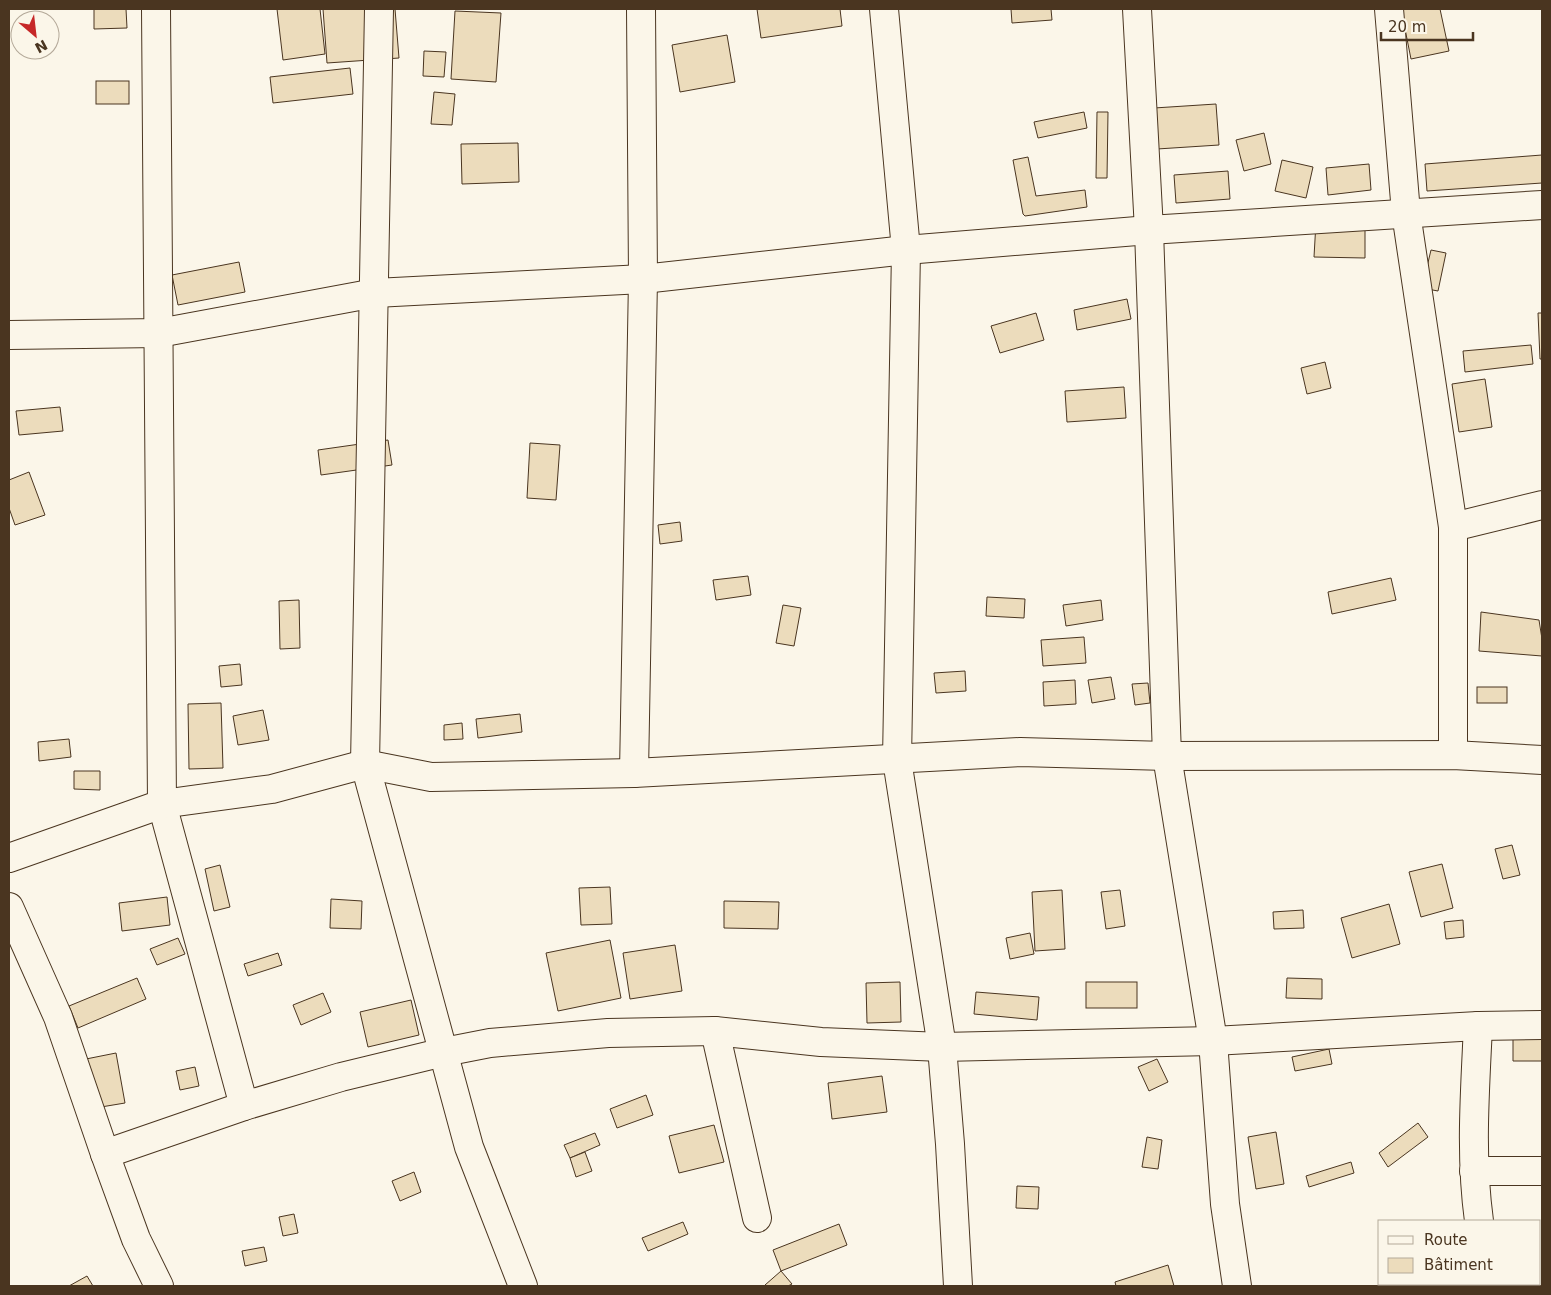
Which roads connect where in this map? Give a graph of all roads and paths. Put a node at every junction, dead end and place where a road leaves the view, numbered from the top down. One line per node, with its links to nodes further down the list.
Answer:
1 (156, 9): 13 (street)
2 (379, 9): 12 (street)
3 (641, 9): 11 (street)
4 (884, 9): 10 (street)
5 (1137, 9): 9 (street)
6 (1389, 9): 8 (street)
7 (1542, 205): 8 (street)
8 (1406, 213): 9 (street); 16 (street)
9 (1150, 230): 10 (street); 18 (street)
10 (906, 250): 11 (street); 19 (street)
11 (643, 279): 12 (street); 22 (street)
12 (375, 293): 13 (street); 21 (street)
13 (159, 333): 14 (street); 23 (street)
14 (9, 335)
15 (1542, 505): 16 (street)
16 (1453, 527): 17 (street)
17 (1453, 755): 18 (street); 20 (street)
18 (1167, 756): 19 (street); 29 (street)
19 (897, 760): 22 (street); 30 (street)
20 (1542, 760)
21 (366, 764): 22 (street); 23 (street); 31 (street)
22 (634, 773)
23 (162, 804): 24 (street); 32 (street)
24 (9, 858)
25 (9, 907): 33 (street)
26 (1542, 1025): 27 (street)
27 (1478, 1026): 29 (street); 34 (street)
28 (715, 1031): 30 (street); 31 (street); 36 (street)
29 (1213, 1041): 30 (street); 41 (street)
30 (942, 1047): 40 (street)
31 (444, 1052): 32 (street); 39 (street)
32 (244, 1106): 33 (street)
33 (105, 1154): 38 (street)
34 (1474, 1171): 35 (street); 37 (street)
35 (1542, 1171)
36 (757, 1218)
37 (1479, 1220)
38 (159, 1286)
39 (523, 1286)
40 (958, 1286)
41 (1237, 1286)

